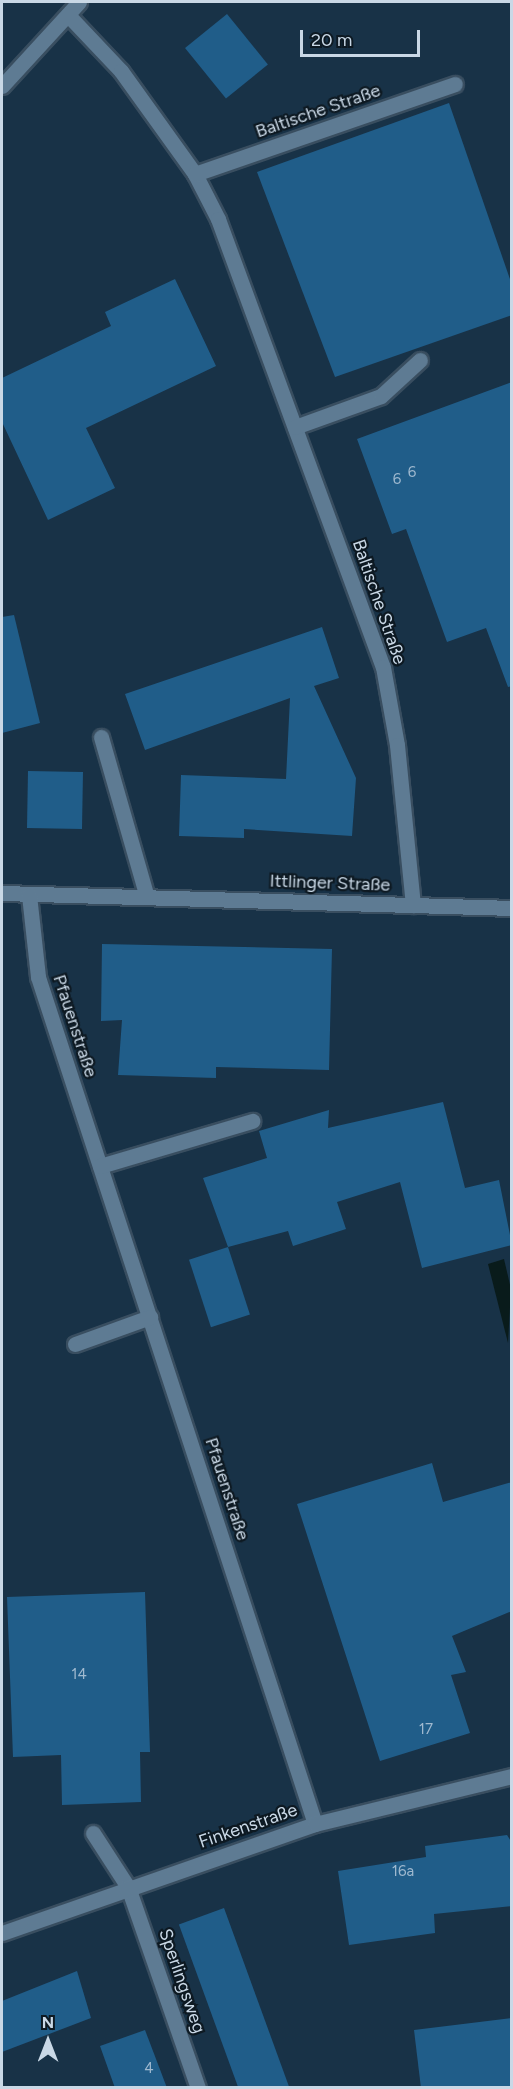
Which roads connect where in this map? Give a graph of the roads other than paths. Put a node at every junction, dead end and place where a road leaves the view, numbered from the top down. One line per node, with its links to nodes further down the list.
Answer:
1 (79, 2): 2 (street)
2 (68, 15): 4 (street); 5 (street, Baltische Straße)
3 (455, 84): 5 (street, Baltische Straße)
4 (2, 86)
5 (195, 174): 7 (street, Baltische Straße)
6 (420, 360): 7 (street)
7 (295, 427): 12 (street, Baltische Straße)
8 (101, 737): 11 (street)
9 (2, 893): 10 (street, Ittlinger Straße)
10 (29, 895): 11 (street, Ittlinger Straße); 15 (street, Pfauenstraße)
11 (147, 897): 12 (street, Ittlinger Straße)
12 (413, 904): 13 (street, Ittlinger Straße)
13 (512, 908)
14 (252, 1121): 15 (street)
15 (100, 1166): 16 (street, Pfauenstraße)
16 (150, 1317): 17 (street); 19 (street, Pfauenstraße)
17 (75, 1344)
18 (512, 1776): 19 (street, Finkenstraße)
19 (315, 1824): 21 (street, Finkenstraße)
20 (93, 1833): 21 (street, Sperlingsweg)
21 (128, 1887): 22 (street, Finkenstraße); 23 (street, Sperlingsweg)
22 (2, 1933)
23 (198, 2088)

